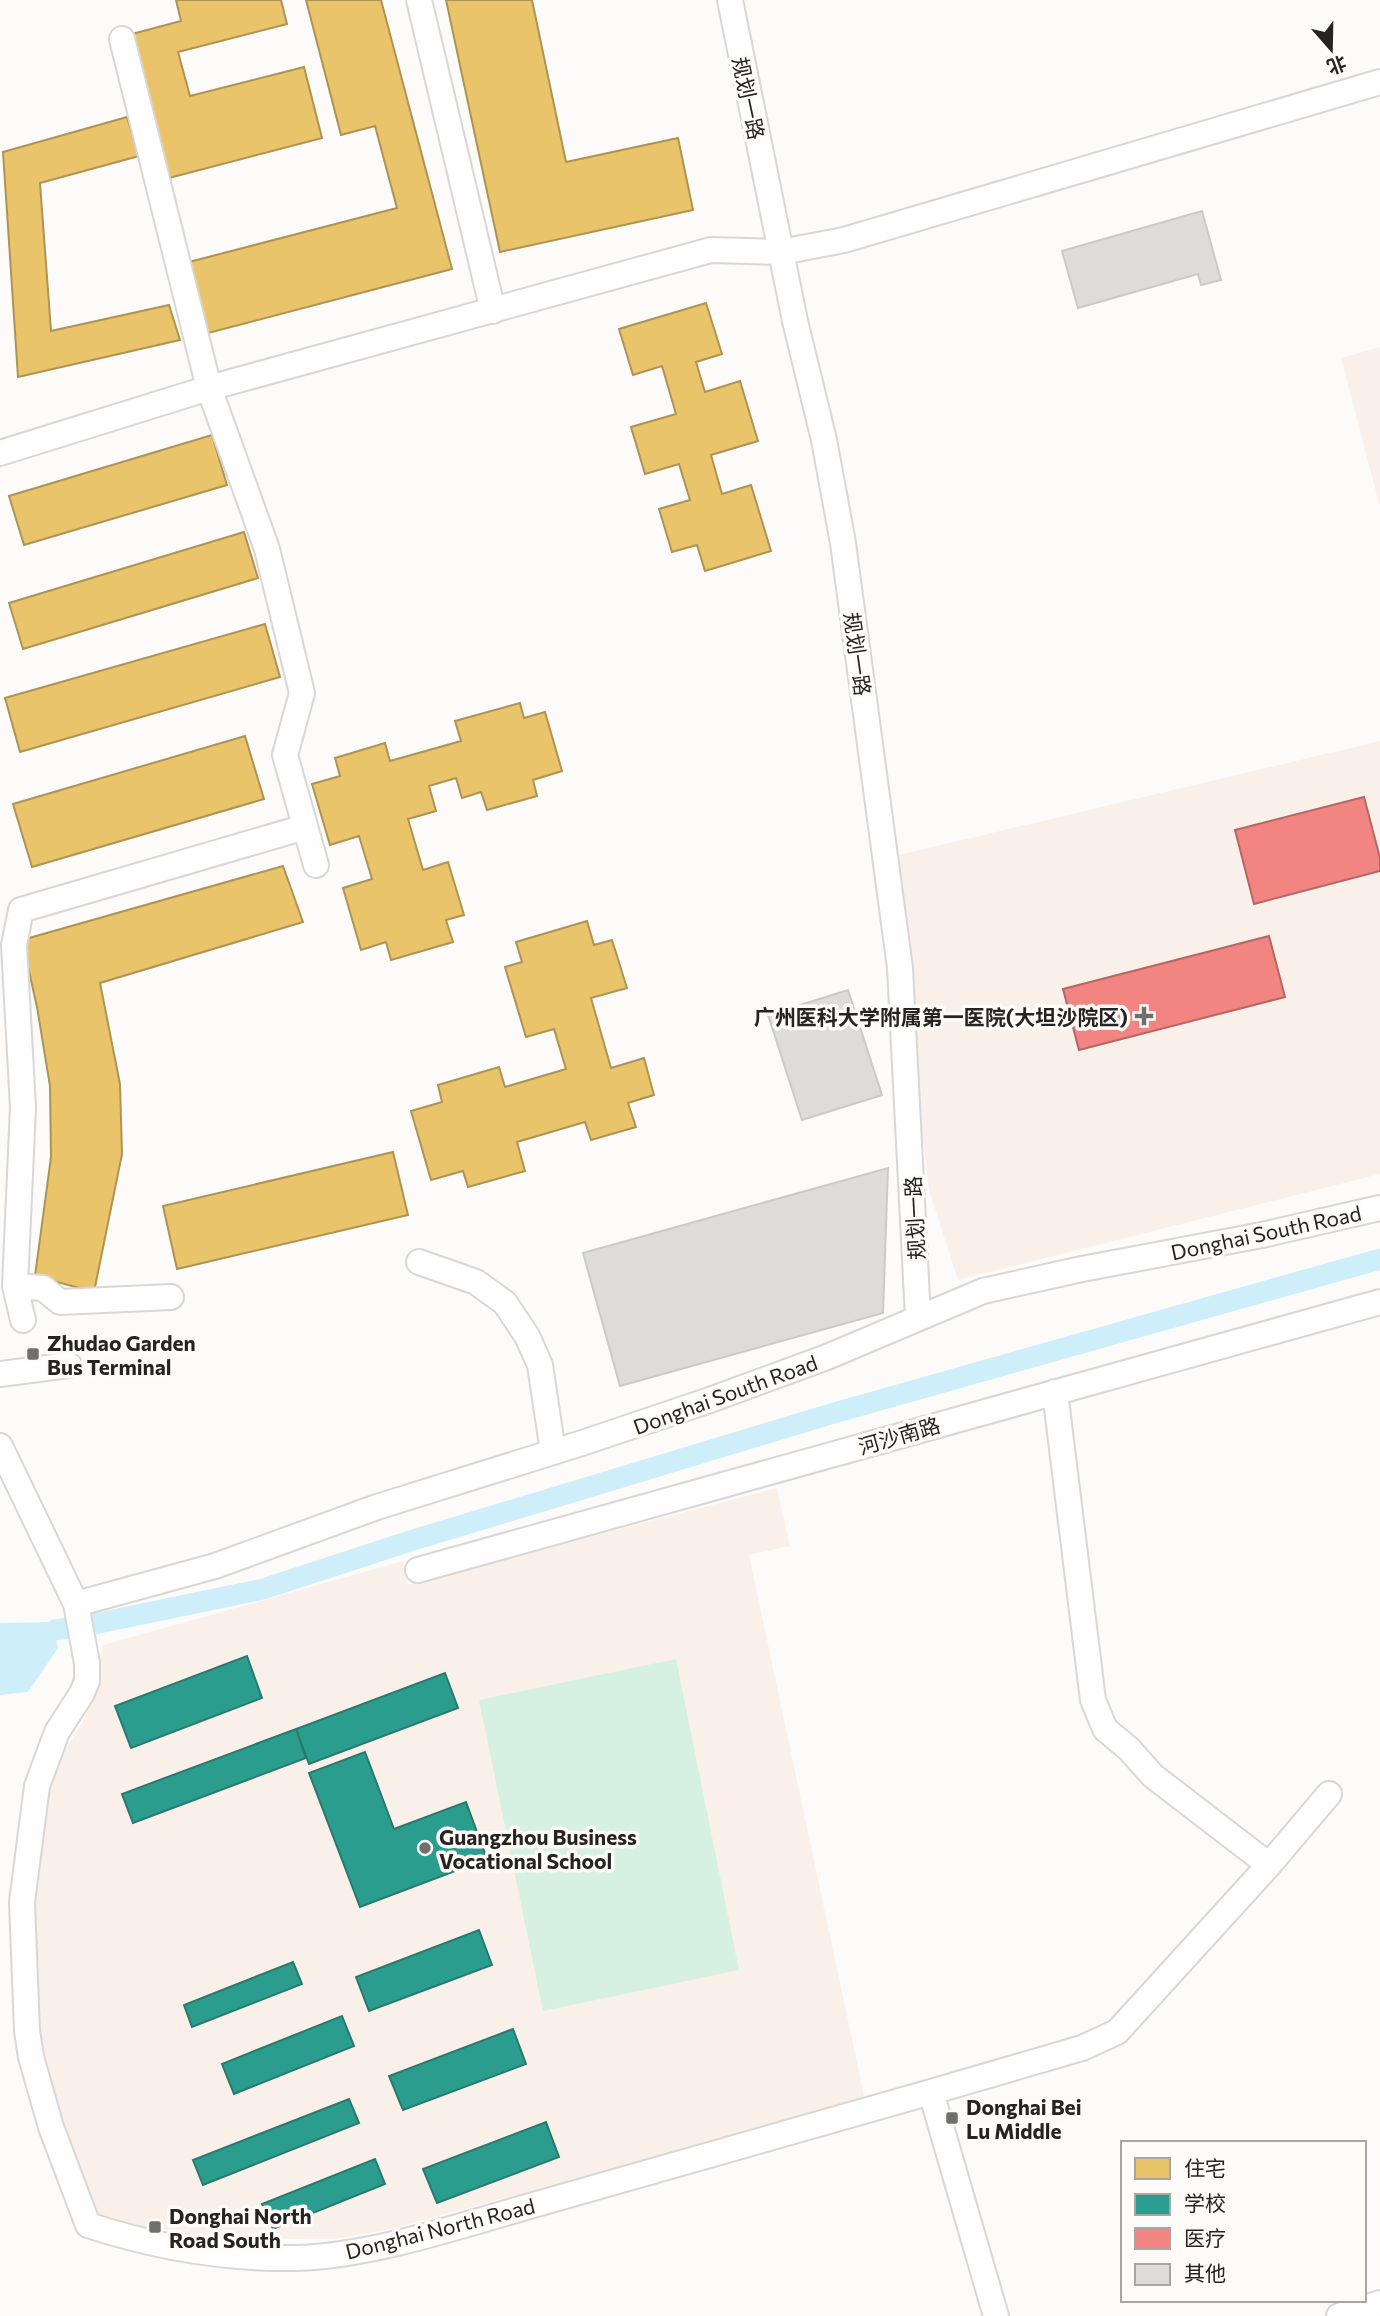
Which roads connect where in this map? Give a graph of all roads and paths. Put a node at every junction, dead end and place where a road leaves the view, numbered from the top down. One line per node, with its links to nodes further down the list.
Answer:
1 (419, 0): 6 (street)
2 (730, 0): 5 (street, 规划一路)
3 (122, 39): 7 (street)
4 (1380, 82): 5 (street)
5 (781, 252): 6 (street); 16 (street, 规划一路)
6 (493, 311): 7 (street)
7 (209, 388): 8 (street); 9 (street)
8 (0, 453)
9 (305, 827): 10 (street); 13 (street)
10 (316, 865)
11 (1380, 1208): 16 (street, Donghai South Road)
12 (419, 1262): 22 (street)
13 (15, 1286): 14 (street); 17 (street)
14 (171, 1297)
15 (1380, 1302): 20 (street, 河沙南路)
16 (918, 1318): 22 (street, Donghai South Road)
17 (23, 1320)
18 (69, 1365): 19 (street)
19 (0, 1374)
20 (1055, 1392): 23 (street, 河沙南路); 26 (street)
21 (0, 1446): 24 (street)
22 (553, 1452): 24 (street, Donghai South Road)
23 (418, 1570)
24 (78, 1612): 27 (street, Donghai North Road)
25 (1329, 1794): 26 (street)
26 (1269, 1865): 27 (street)
27 (931, 2092): 28 (street)
28 (996, 2316)

